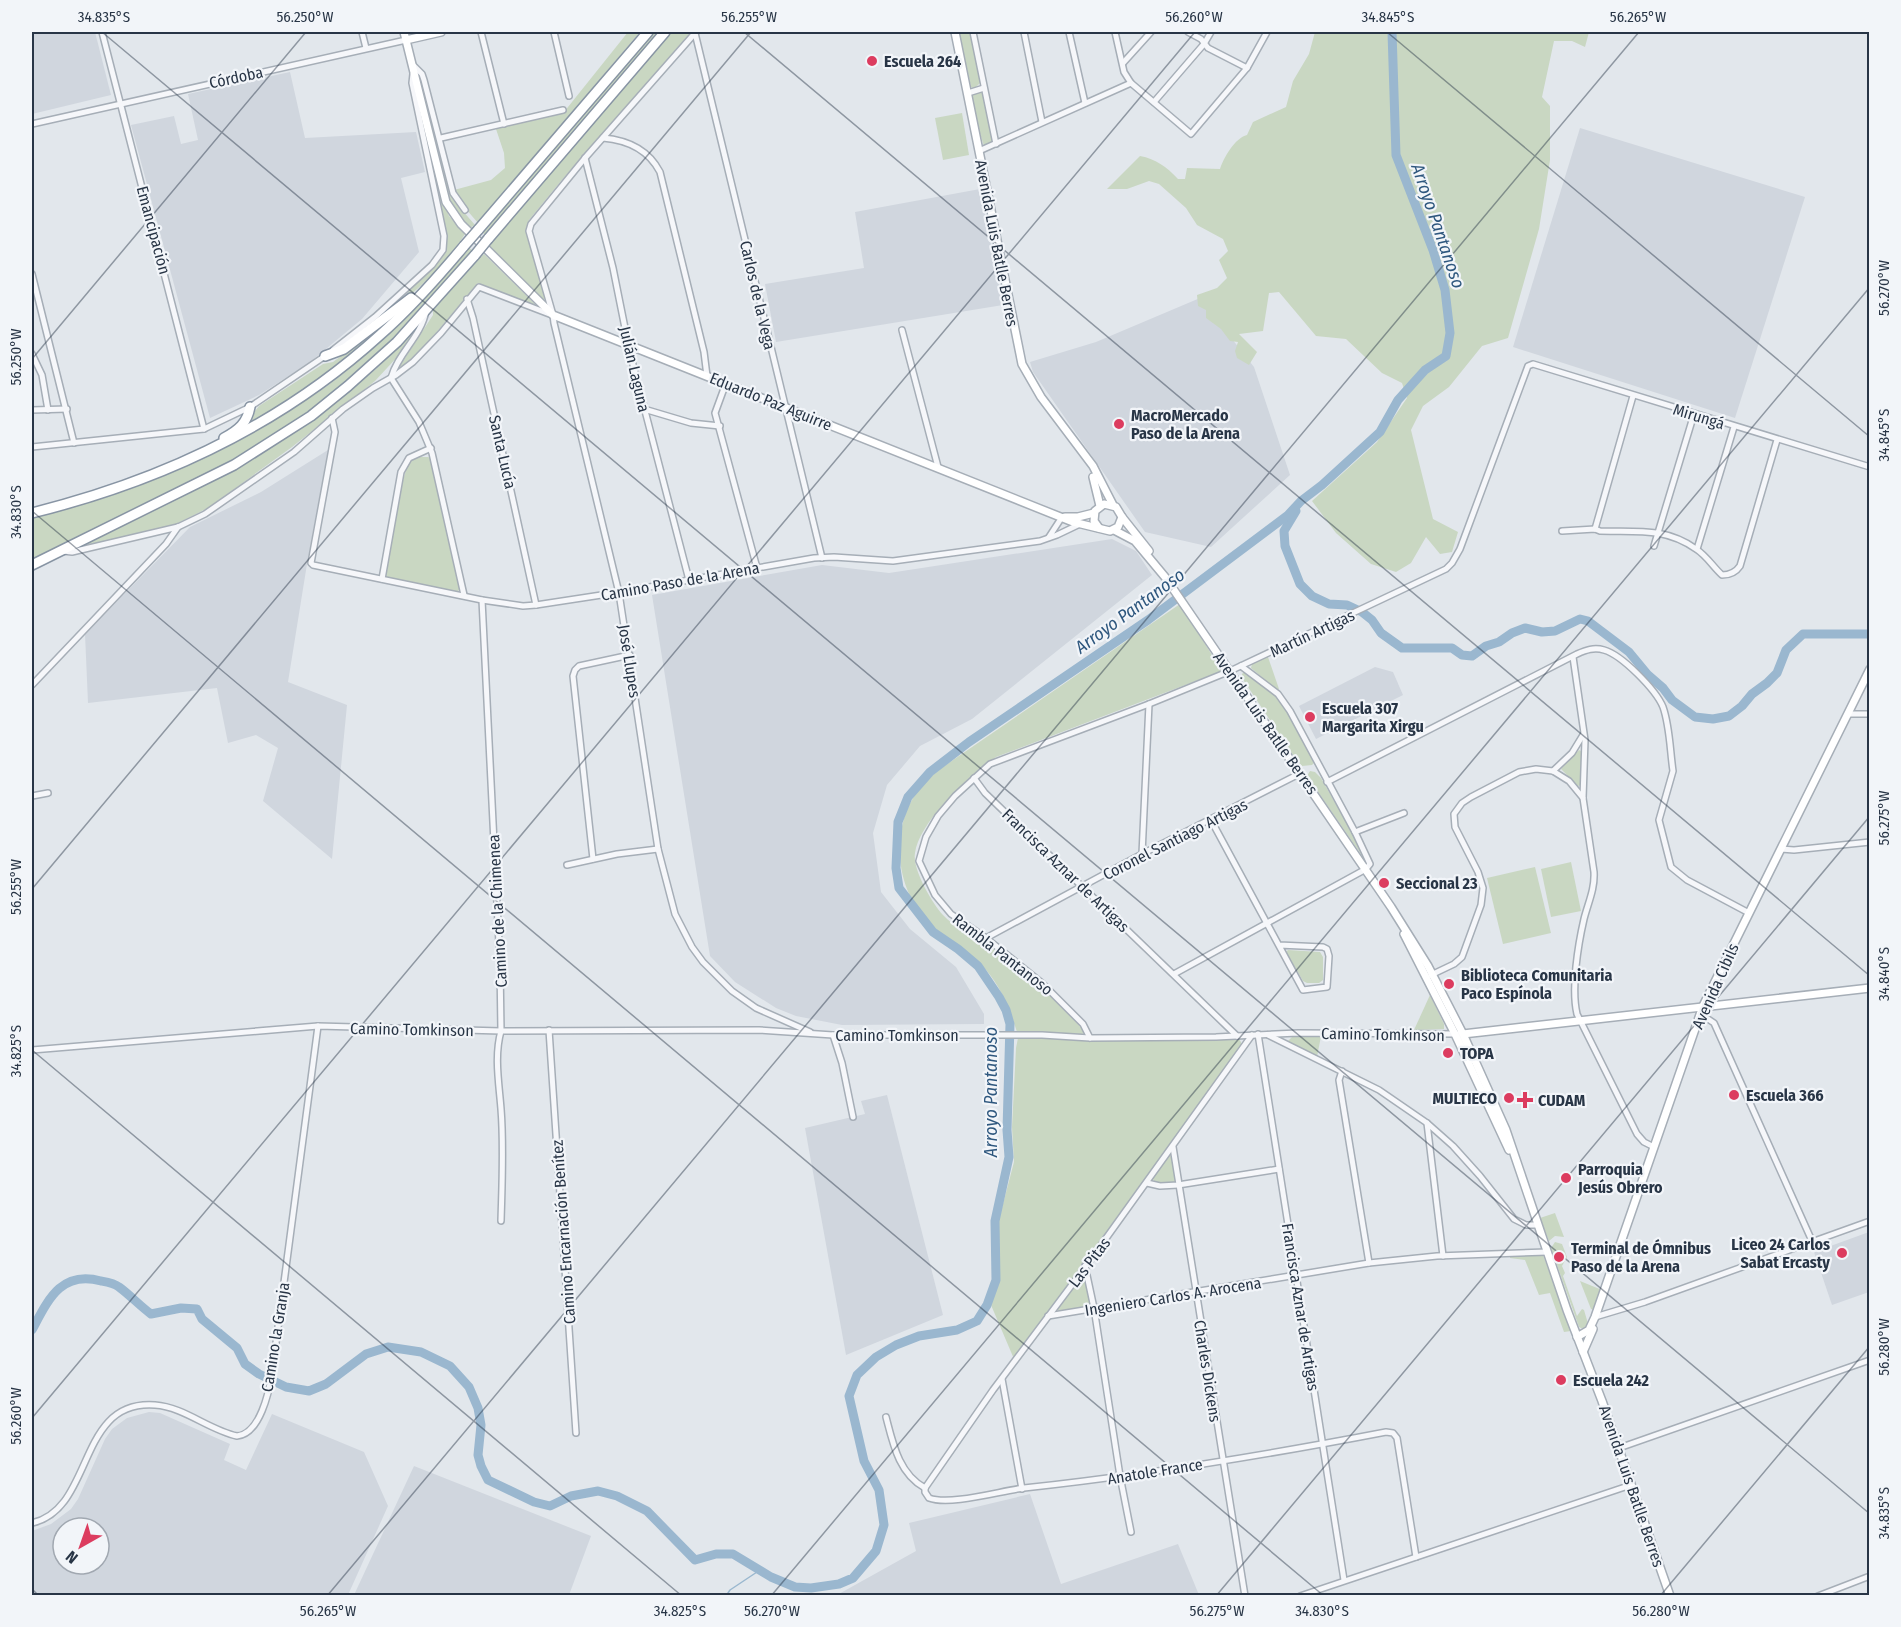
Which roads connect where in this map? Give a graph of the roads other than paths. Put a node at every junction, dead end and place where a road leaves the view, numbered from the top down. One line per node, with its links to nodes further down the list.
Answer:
1 (102, 32): 30 (street, Emancipación)
2 (362, 32): 21 (street)
3 (441, 32): 19 (main road, Córdoba)
4 (481, 32): 35 (street)
5 (554, 32): 28 (street)
6 (648, 32): 43 (highway, bridge)
7 (665, 32): 45 (highway, bridge)
8 (696, 32): 37 (street); 57 (street, Carlos de la Vega)
9 (955, 32): 27 (main road, Avenida Luis Batlle Berres)
10 (973, 32): 26 (street)
11 (1024, 32): 33 (street)
12 (1069, 32): 31 (street)
13 (1115, 32): 23 (street)
14 (1151, 32): 23 (street)
15 (1188, 32): 20 (street)
16 (1211, 32): 20 (street)
17 (1267, 32): 24 (street)
18 (406, 34): 19 (main road, Córdoba); 21 (street, Córdoba); 22 (main road)
19 (415, 38): 22 (main road)
20 (1204, 44): 24 (street); 29 (street)
21 (366, 48): 30 (street, Córdoba)
22 (413, 63): 36 (street); 46 (main road); 50 (street)
23 (1123, 63): 25 (street)
24 (1247, 68): 29 (street)
25 (1131, 83): 29 (street); 31 (street)
26 (984, 88): 27 (street); 38 (street)
27 (968, 93): 39 (main road, Avenida Luis Batlle Berres)
28 (569, 96)
29 (1154, 102)
30 (121, 103): 34 (street, Córdoba); 67 (street, Emancipación)
31 (1085, 103): 33 (street)
32 (563, 110): 35 (street)
33 (1042, 122): 38 (street)
34 (32, 124)
35 (504, 124): 36 (street)
36 (441, 138): 41 (street)
37 (603, 138): 40 (street); 52 (street)
38 (996, 144): 39 (street)
39 (979, 151): 69 (main road, Avenida Luis Batlle Berres)
40 (585, 158): 46 (street, José Llupes); 48 (street, Julián Laguna)
41 (465, 210)
42 (32, 274): 61 (street)
43 (434, 281): 50 (highway); 73 (highway)
44 (467, 299): 46 (street, Eduardo Paz Aguirre); 53 (street); 102 (street, Santa Lucía)
45 (427, 310): 53 (street); 92 (highway)
46 (553, 315): 48 (main road, Eduardo Paz Aguirre); 99 (street, José Llupes)
47 (902, 330): 74 (street)
48 (629, 345): 52 (main road, Eduardo Paz Aguirre); 58 (street, Julián Laguna)
49 (32, 356): 60 (street)
50 (325, 356): 56 (street)
51 (1528, 366): 55 (street, Mirungá); 105 (street, Martín Artigas)
52 (707, 376): 54 (main road, Eduardo Paz Aguirre)
53 (392, 378): 64 (street); 72 (street)
54 (726, 383): 57 (main road, Eduardo Paz Aguirre); 65 (street)
55 (1633, 396): 62 (street, Mirungá); 84 (street)
56 (250, 406): 63 (highway)
57 (785, 406): 74 (main road, Eduardo Paz Aguirre); 93 (street, Carlos de la Vega)
58 (644, 409): 65 (street); 97 (street, Julián Laguna)
59 (32, 410): 60 (street)
60 (48, 410): 61 (street)
61 (67, 410): 70 (street)
62 (1694, 414): 66 (street, Mirungá); 88 (street)
63 (243, 416): 67 (street); 73 (highway)
64 (332, 418): 83 (street); 96 (street, Camino Paso de la Arena)
65 (720, 426): 95 (street)
66 (1734, 427): 68 (street, Mirungá); 91 (street)
67 (204, 429): 70 (street)
68 (1777, 440): 75 (street, Mirungá); 91 (street)
69 (1073, 441): 76 (main road, Avenida Luis Batlle Berres); 77 (main road, Avenida Luis Batlle Berres)
70 (74, 443): 71 (street)
71 (32, 447)
72 (431, 448): 96 (street); 100 (street)
73 (175, 466): 78 (highway)
74 (938, 467): 80 (main road, Eduardo Paz Aguirre)
75 (1869, 468)
76 (1113, 505): 77 (main road); 81 (main road)
77 (1100, 506): 79 (main road)
78 (32, 513)
79 (1094, 513): 82 (main road); 85 (main road)
80 (1062, 517): 82 (main road); 89 (street)
81 (1122, 517): 86 (main road); 98 (main road, Avenida Luis Batlle Berres)
82 (1078, 520): 85 (main road); 89 (street, Camino Paso de la Arena)
83 (178, 526): 92 (street); 108 (street)
84 (1595, 529): 87 (street); 88 (street)
85 (1101, 530): 86 (main road)
86 (1114, 530): 98 (main road, Avenida Luis Batlle Berres)
87 (1562, 531)
88 (1658, 533): 90 (street); 91 (street)
89 (1049, 537): 93 (street, Camino Paso de la Arena)
90 (1654, 546)
91 (1696, 549)
92 (59, 551): 94 (highway)
93 (822, 558): 95 (street, Camino Paso de la Arena)
94 (32, 564)
95 (757, 568): 97 (street, Camino Paso de la Arena)
96 (382, 579): 100 (street, Camino Paso de la Arena)
97 (689, 580): 99 (street, Camino Paso de la Arena)
98 (1167, 580): 107 (main road, Avenida Luis Batlle Berres)
99 (619, 593): 102 (street, Camino Paso de la Arena); 103 (street, José Llupes)
100 (464, 596): 101 (street, Camino Paso de la Arena)
101 (482, 600): 102 (street, Camino Paso de la Arena); 143 (street, Camino de la Chimenea)
102 (537, 605)
103 (630, 656): 124 (street, José Llupes); 127 (street)
104 (1573, 657): 112 (street); 116 (street); 131 (street)
105 (1241, 666): 107 (street, Martín Artigas); 116 (street, Avenida Luis Batlle Berres)
106 (1869, 669): 110 (main road, Avenida Cibils)
107 (1230, 671): 109 (street, Martín Artigas); 114 (main road, Avenida Luis Batlle Berres)
108 (32, 685)
109 (1149, 704): 115 (street, Martín Artigas); 126 (street)
110 (1848, 714): 111 (street); 125 (main road, Avenida Cibils)
111 (1869, 714)
112 (1584, 734): 113 (street); 119 (street)
113 (1553, 771): 119 (street); 136 (street)
114 (1301, 773): 121 (street, Coronel Santiago Artigas); 129 (main road, Avenida Luis Batlle Berres)
115 (974, 778): 130 (street, Francisca Aznar de Artigas); 133 (street, Rambla Pantanoso)
116 (1327, 782): 122 (street, Avenida Luis Batlle Berres)
117 (48, 794): 118 (street)
118 (32, 796)
119 (1583, 798): 140 (street)
120 (1404, 813): 122 (street)
121 (1211, 820): 126 (street, Coronel Santiago Artigas); 132 (street)
122 (1355, 832): 129 (street, Avenida Luis Batlle Berres)
123 (1869, 842): 125 (street)
124 (658, 849): 127 (street); 144 (street, José Llupes)
125 (1781, 849): 131 (main road, Avenida Cibils)
126 (1142, 854): 130 (street, Coronel Santiago Artigas)
127 (593, 859): 128 (street)
128 (567, 865)
129 (1366, 869): 132 (street); 136 (main road, Avenida Luis Batlle Berres)
130 (1083, 887): 133 (street, Coronel Santiago Artigas); 135 (street, Francisca Aznar de Artigas)
131 (1749, 913): 138 (main road, Avenida Cibils)
132 (1267, 923): 134 (street); 135 (street)
133 (986, 938): 150 (street, Rambla Pantanoso)
134 (1279, 945): 134 (street)
135 (1174, 974): 149 (street, Francisca Aznar de Artigas)
136 (1429, 976): 146 (main road, Avenida Luis Batlle Berres); 146 (main road, Avenida Luis Batlle Berres)
137 (1869, 988): 138 (main road, Camino Tomkinson)
138 (1702, 1006): 139 (main road, Avenida Cibils); 140 (main road, Camino Tomkinson)
139 (1698, 1018): 156 (main road, Avenida Cibils); 164 (street)
140 (1580, 1020): 146 (main road, Camino Tomkinson); 156 (street)
141 (318, 1026): 143 (street, Camino Tomkinson); 151 (street, Camino Tomkinson); 187 (street, Camino la Granja)
142 (549, 1030): 143 (street, Camino Tomkinson); 144 (street, Camino Tomkinson); 179 (street, Camino Encarnación Benítez)
143 (501, 1031): 161 (street, Camino de la Chimenea)
144 (817, 1034): 147 (street, Camino Tomkinson)
145 (1266, 1034): 146 (street, Camino Tomkinson); 148 (street, Camino Tomkinson); 152 (street)
146 (1459, 1034): 158 (main road, Avenida Luis Batlle Berres); 158 (main road, Avenida Luis Batlle Berres)
147 (833, 1035): 150 (street, Camino Tomkinson); 153 (street)
148 (1255, 1035): 149 (street, Camino Tomkinson); 155 (street, Las Pitas); 157 (street, Francisca Aznar de Artigas)
149 (1237, 1036): 150 (street, Camino Tomkinson)
150 (1090, 1038)
151 (32, 1050)
152 (1342, 1071): 154 (street); 167 (street)
153 (853, 1117)
154 (1427, 1123): 163 (street); 166 (street)
155 (1173, 1147): 159 (street, Las Pitas); 160 (street, Charles Dickens)
156 (1654, 1147): 173 (main road, Avenida Cibils)
157 (1279, 1169): 160 (street); 169 (street, Francisca Aznar de Artigas)
158 (1520, 1174): 163 (main road, Avenida Luis Batlle Berres)
159 (1147, 1183): 160 (street); 168 (street, Las Pitas)
160 (1178, 1185): 170 (street, Charles Dickens)
161 (501, 1221)
162 (1869, 1221): 164 (street)
163 (1538, 1225): 165 (main road, Avenida Luis Batlle Berres)
164 (1812, 1241): 173 (street)
165 (1547, 1251): 166 (street, Ingeniero Carlos A. Arocena); 174 (main road, Avenida Luis Batlle Berres)
166 (1443, 1256): 167 (street, Ingeniero Carlos A. Arocena)
167 (1369, 1263): 169 (street, Ingeniero Carlos A. Arocena)
168 (1085, 1266): 171 (street); 172 (street, Las Pitas)
169 (1294, 1275): 170 (street, Ingeniero Carlos A. Arocena); 180 (street, Francisca Aznar de Artigas)
170 (1195, 1293): 171 (street, Ingeniero Carlos A. Arocena); 182 (street, Charles Dickens)
171 (1094, 1308): 172 (street, Ingeniero Carlos A. Arocena); 183 (street)
172 (1048, 1316): 177 (street, Las Pitas)
173 (1595, 1317): 174 (main road, Avenida Cibils); 175 (main road, Avenida Cibils)
174 (1577, 1336): 175 (main road, Avenida Luis Batlle Berres)
175 (1583, 1352): 181 (main road, Avenida Luis Batlle Berres)
176 (1869, 1360): 181 (street)
177 (1002, 1379): 185 (street, Las Pitas); 186 (street)
178 (886, 1418): 185 (street)
179 (576, 1433)
180 (1322, 1444): 182 (street, Anatole France); 189 (street, Anatole France); 191 (street, Francisca Aznar de Artigas)
181 (1618, 1448): 184 (main road, Avenida Luis Batlle Berres)
182 (1223, 1460): 183 (street, Anatole France); 192 (street, Charles Dickens)
183 (1120, 1476): 186 (street, Anatole France); 188 (street)
184 (1631, 1485): 189 (street); 194 (main road, Avenida Luis Batlle Berres)
185 (925, 1488): 186 (street, Anatole France)
186 (1022, 1489)
187 (32, 1523)
188 (1131, 1532)
189 (1416, 1557): 191 (street)
190 (1869, 1576): 195 (street)
191 (1344, 1580): 193 (street)
192 (1245, 1596)
193 (1300, 1596)
194 (1670, 1596)
195 (1818, 1596)

